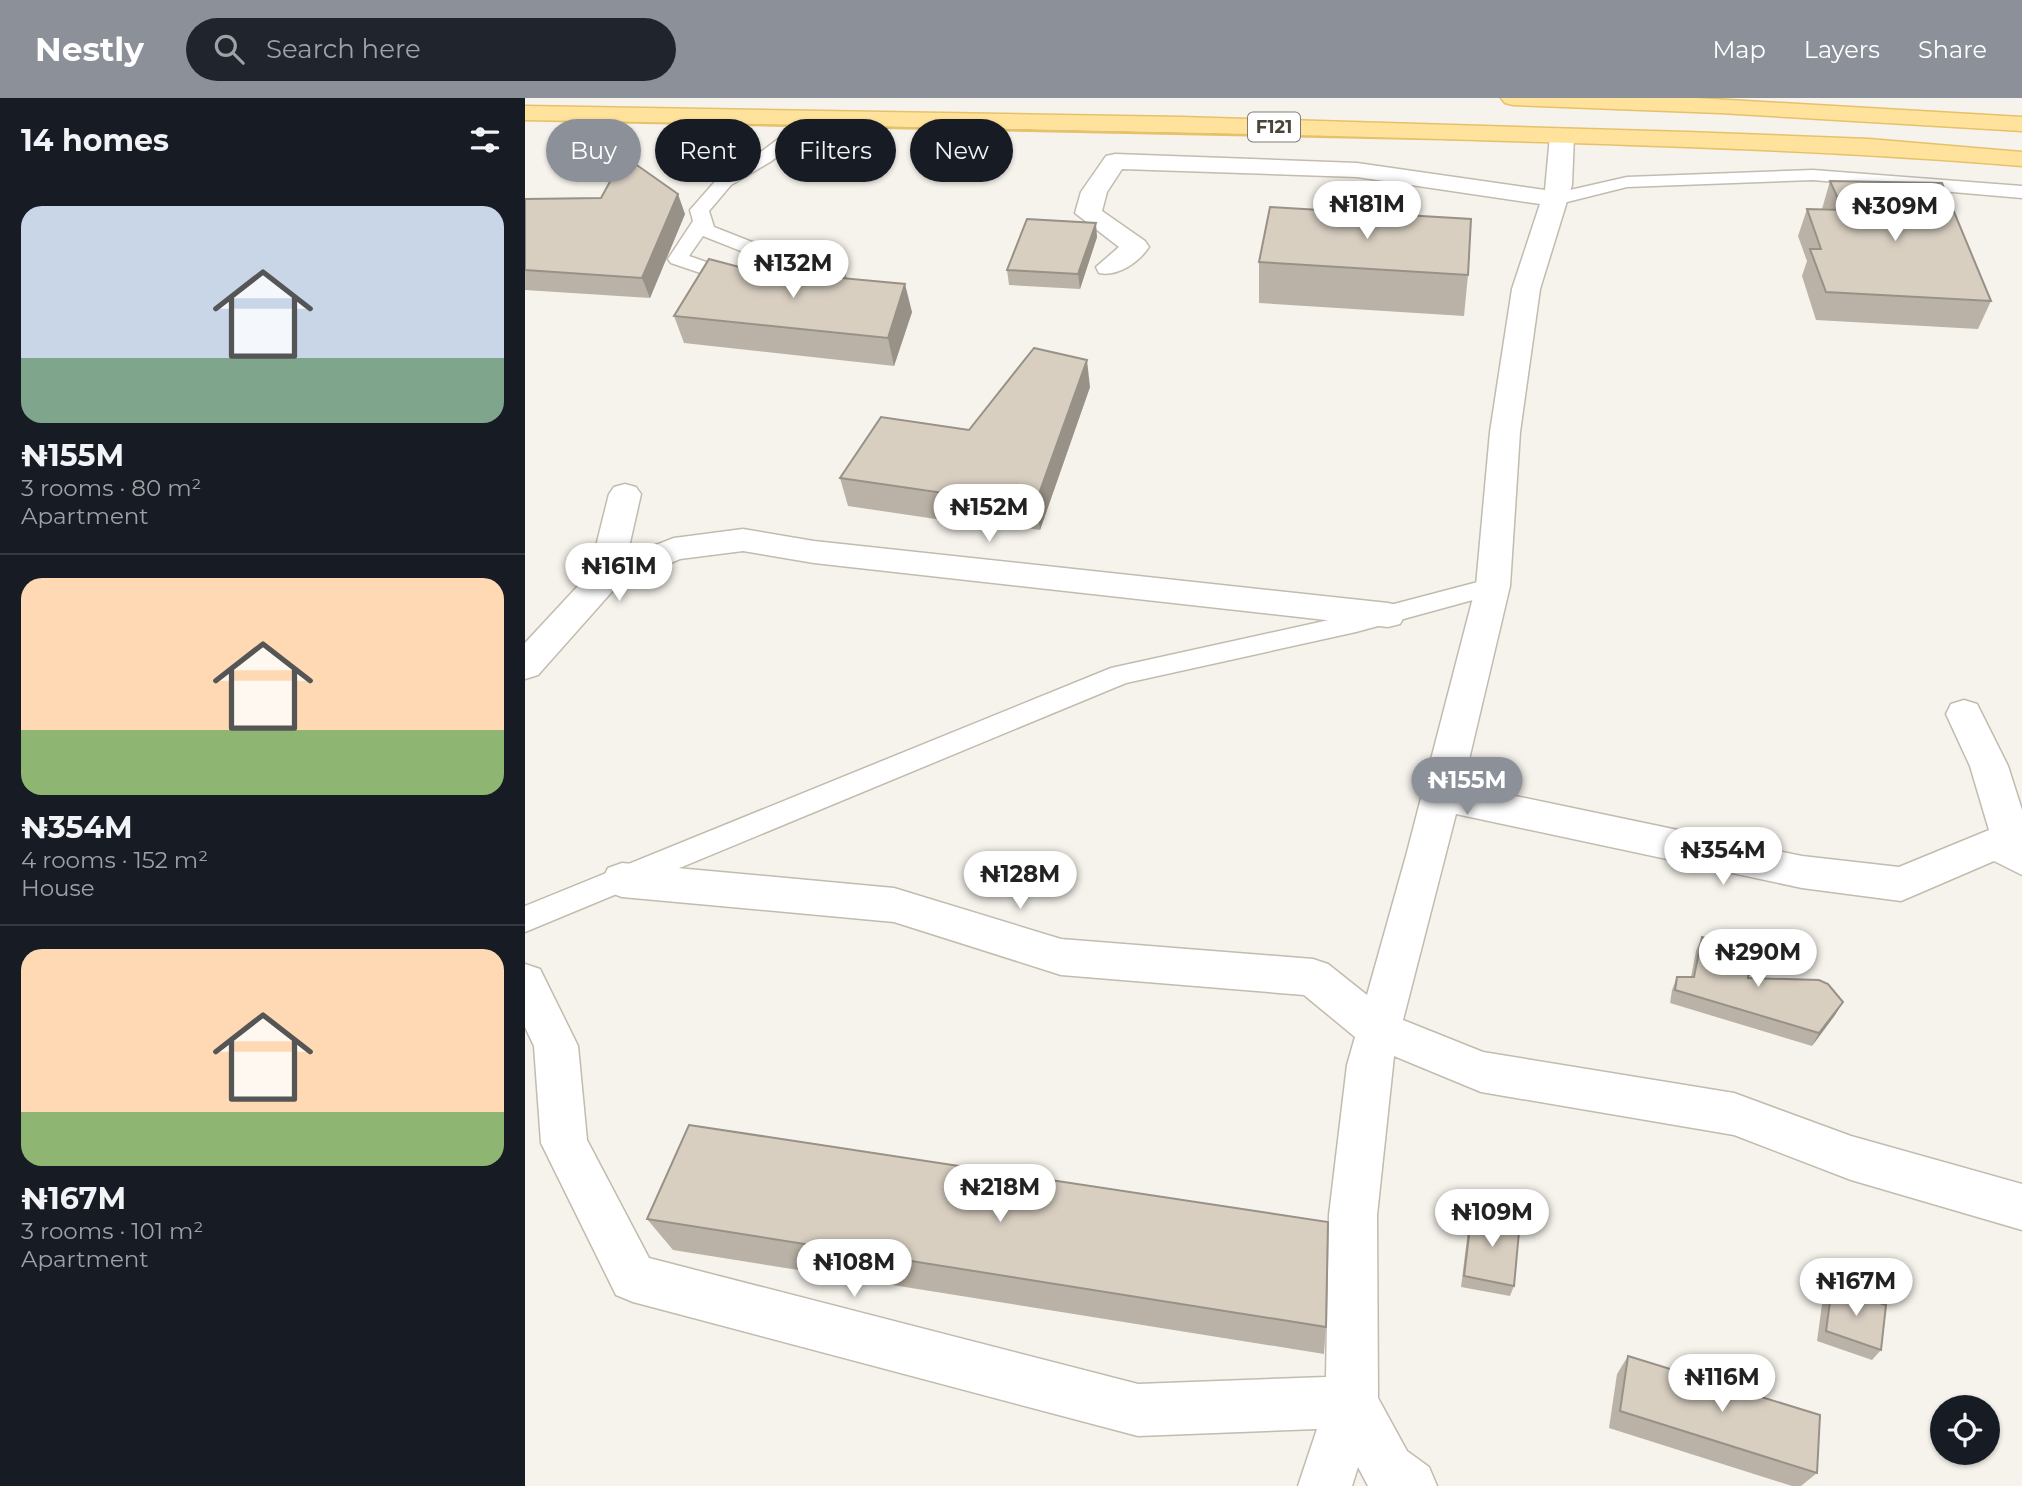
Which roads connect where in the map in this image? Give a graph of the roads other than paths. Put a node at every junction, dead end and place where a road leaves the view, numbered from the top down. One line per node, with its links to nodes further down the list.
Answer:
1 (1513, 98): 5 (main road)
2 (525, 113): 3 (main road, F121)
3 (839, 119)
4 (896, 120): 6 (main road, F121)
5 (2022, 124)
6 (1562, 136): 8 (main road, F121); 10 (street)
7 (775, 150): 11 (lane)
8 (2022, 159)
9 (2022, 192): 10 (lane)
10 (1555, 199): 13 (street); 17 (street)
11 (703, 221): 12 (lane); 14 (lane)
12 (763, 253)
13 (1109, 267)
14 (731, 277)
15 (625, 494): 16 (street)
16 (605, 578): 18 (street); 19 (street)
17 (1493, 586): 18 (lane); 21 (street)
18 (1388, 615): 23 (lane)
19 (525, 666)
20 (1964, 714): 22 (street)
21 (1441, 796): 22 (street); 26 (street)
22 (2020, 857)
23 (622, 880): 24 (lane); 26 (street)
24 (525, 919)
25 (525, 982): 28 (street)
26 (1379, 1030): 27 (street); 28 (street)
27 (2022, 1207)
28 (1352, 1402): 29 (street); 30 (street)
29 (1325, 1486)
30 (1410, 1486)

